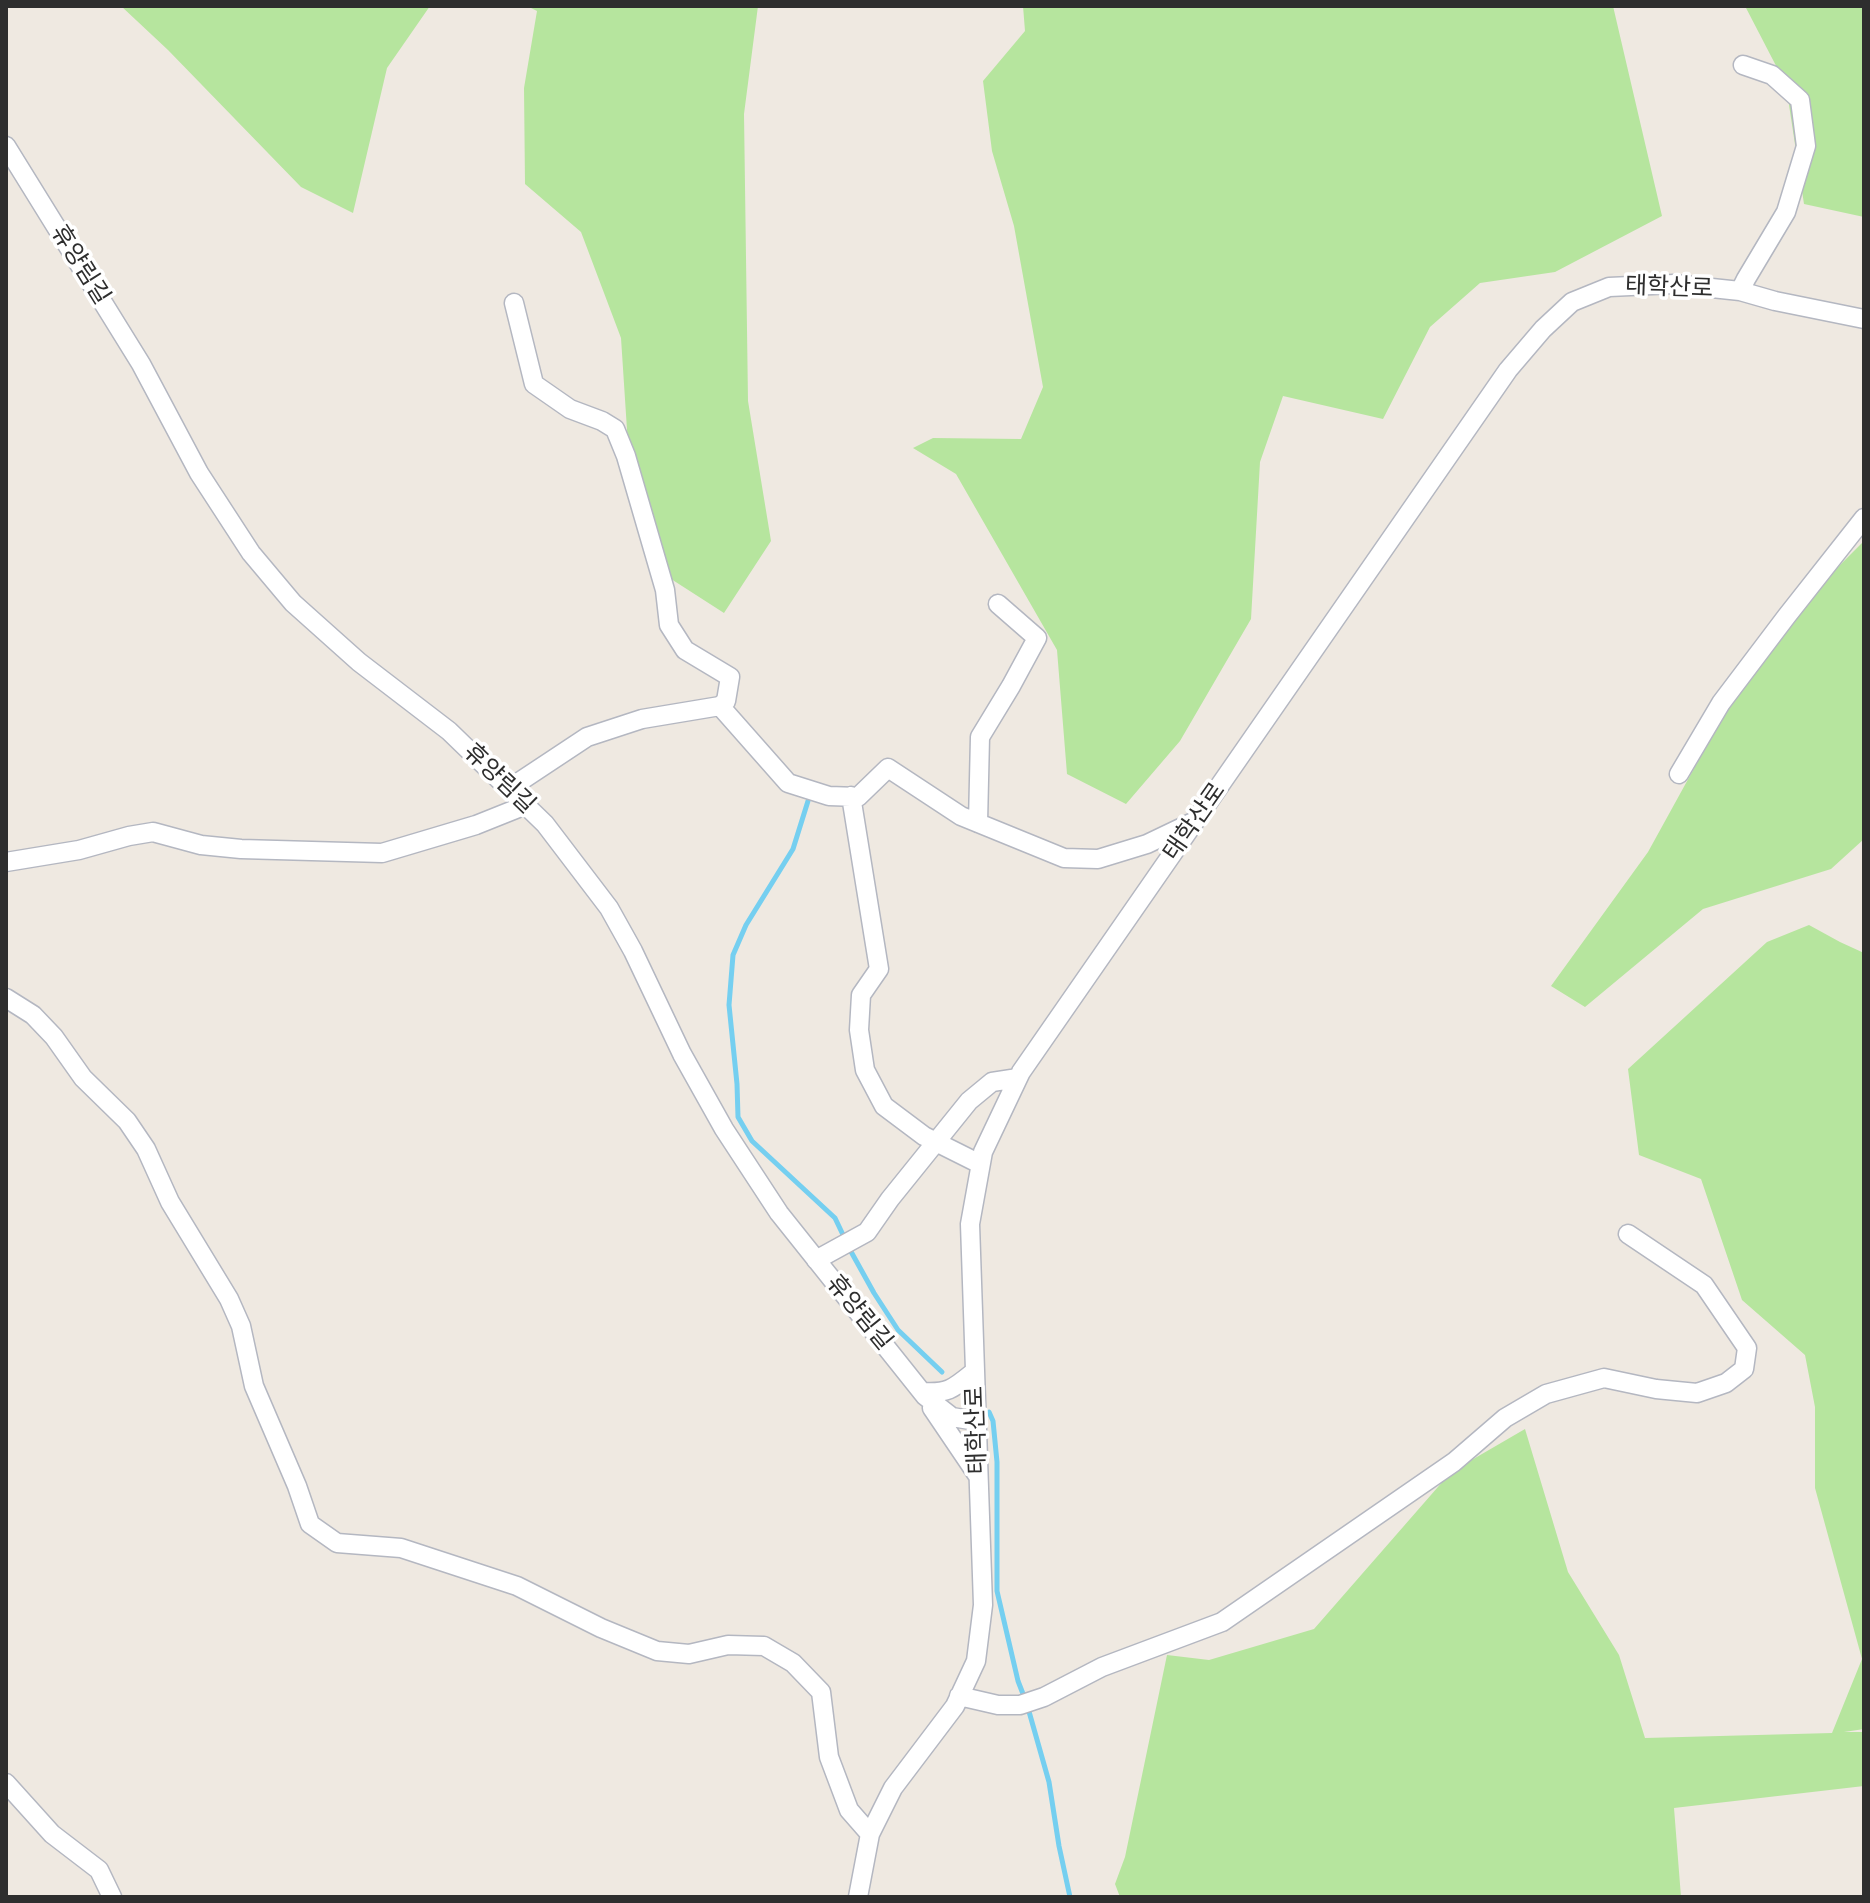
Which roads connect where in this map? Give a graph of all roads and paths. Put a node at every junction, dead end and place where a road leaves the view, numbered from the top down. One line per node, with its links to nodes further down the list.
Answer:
1 (1743, 65): 3 (street)
2 (6, 146): 10 (street, 휴양림길)
3 (1740, 291): 5 (street, 태학산로); 13 (street, 태학산로)
4 (514, 303): 8 (street)
5 (1864, 319)
6 (1864, 518): 9 (street)
7 (998, 604): 14 (street)
8 (720, 706): 10 (street); 11 (street)
9 (1679, 774)
10 (510, 788): 12 (street, 휴양림길)
11 (851, 796): 14 (street); 18 (street)
12 (526, 805): 15 (street); 21 (street, 휴양림길)
13 (1195, 821): 14 (street); 17 (street, 태학산로)
14 (978, 823)
15 (6, 862)
16 (6, 998): 28 (street)
17 (1018, 1078): 18 (street); 19 (street, 태학산로)
18 (935, 1141): 19 (street); 21 (street)
19 (980, 1164): 22 (street, 태학산로)
20 (1628, 1234): 26 (street)
21 (816, 1260): 23 (street, 휴양림길)
22 (975, 1371): 23 (street); 24 (street, 태학산로)
23 (922, 1392): 24 (street, 휴양림길); 25 (street)
24 (976, 1421): 25 (street, 태학산로)
25 (979, 1477): 26 (street, 태학산로)
26 (959, 1696): 28 (street, 태학산로)
27 (6, 1783): 29 (street)
28 (870, 1834): 30 (street, 태학산로)
29 (112, 1897)
30 (858, 1897)

